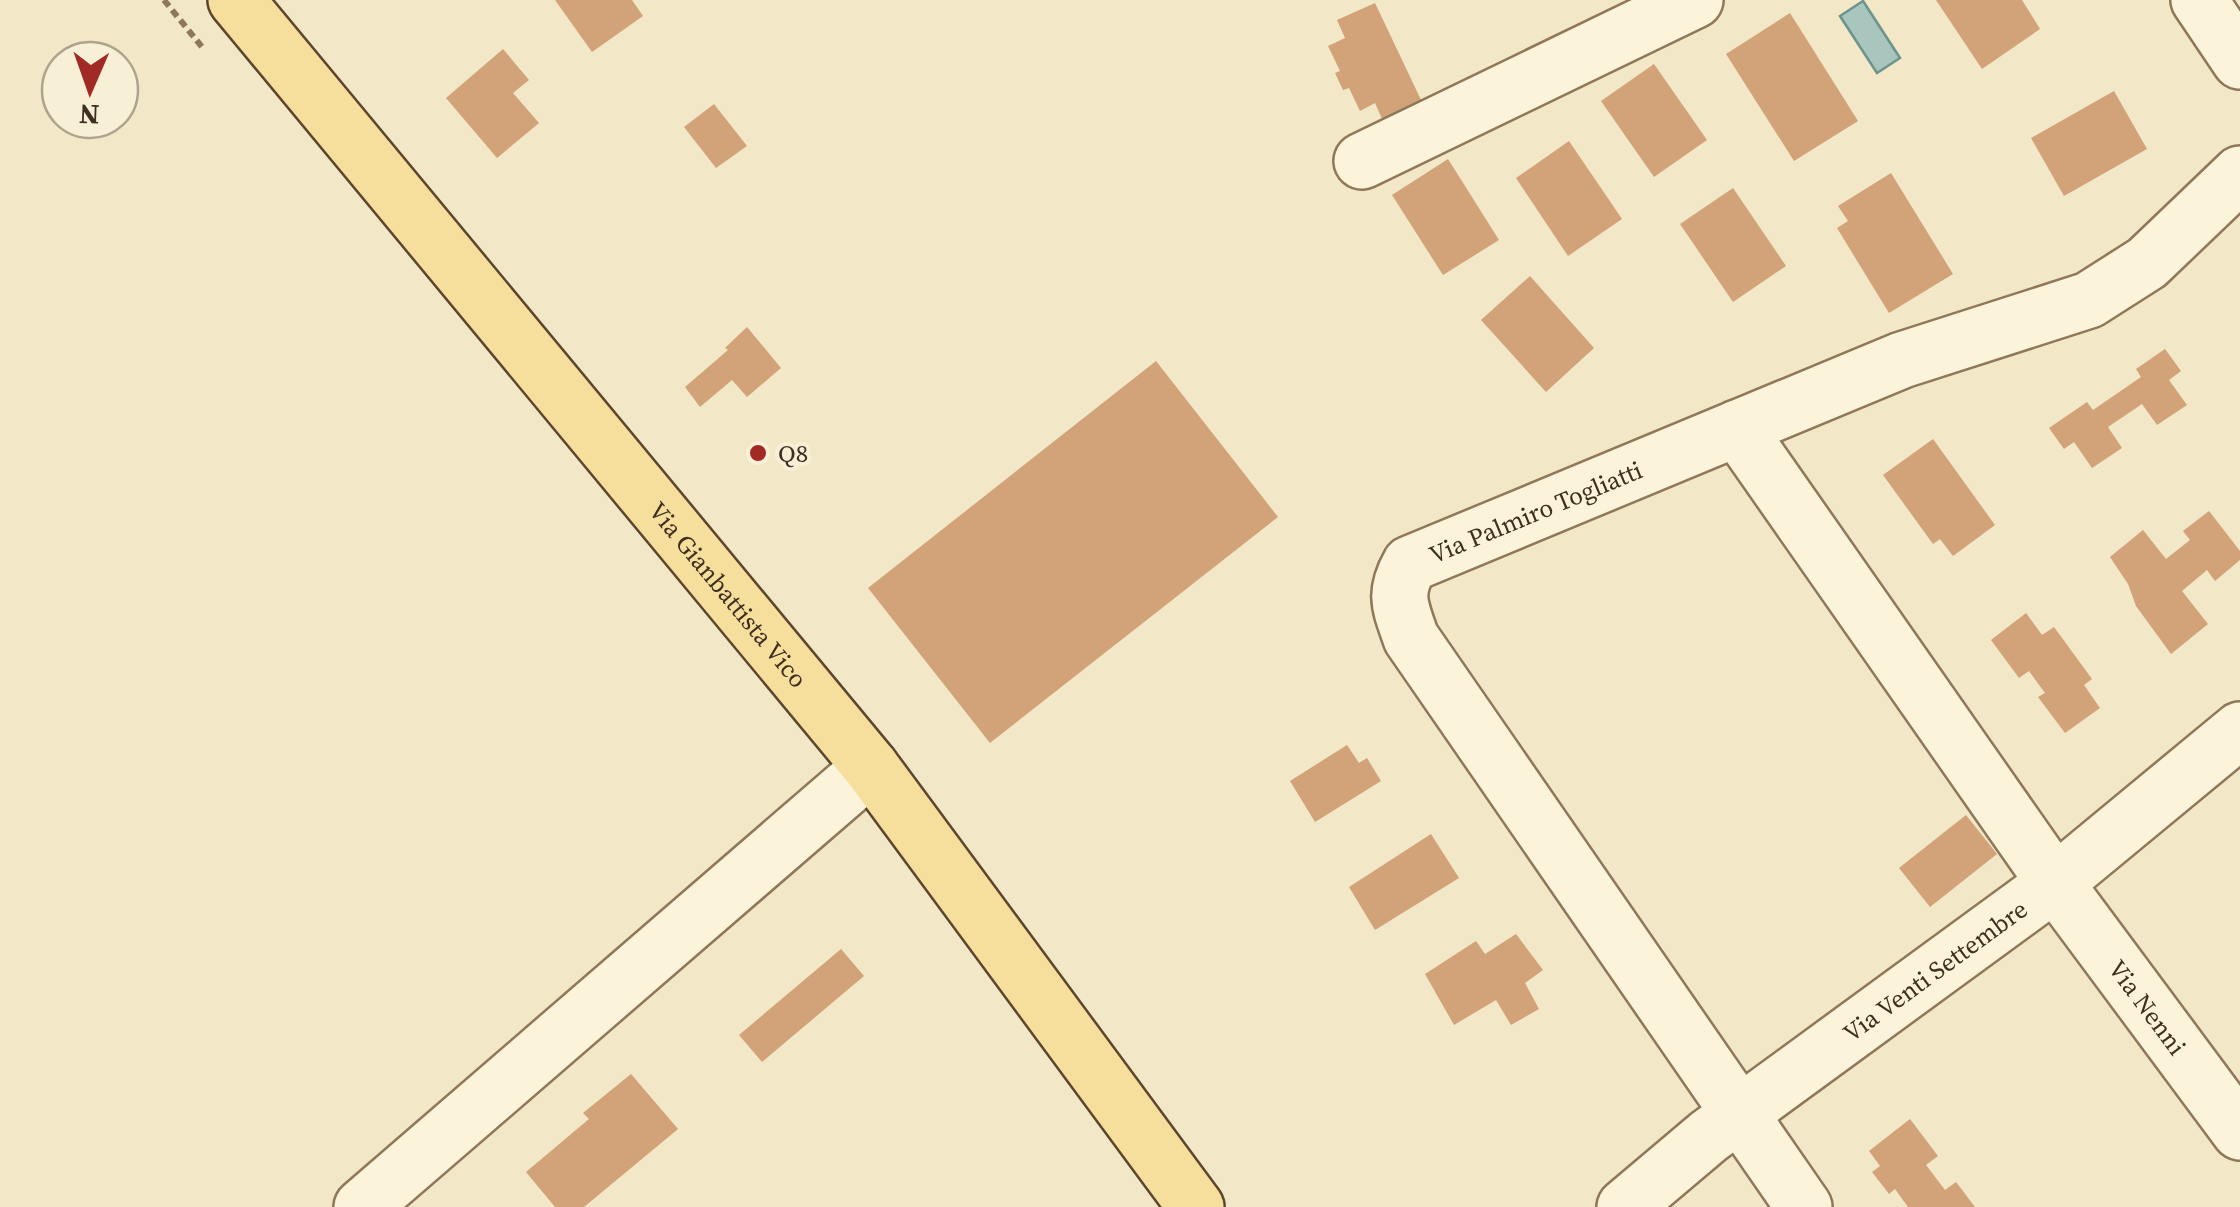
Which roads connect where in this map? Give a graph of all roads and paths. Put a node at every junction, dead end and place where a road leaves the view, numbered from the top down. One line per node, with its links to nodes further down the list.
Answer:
1 (164, 0): 5 (path)
2 (236, 0): 11 (main road, Via Gianbattista Vico)
3 (1695, 0): 7 (street)
4 (2199, 0): 6 (street)
5 (202, 47)
6 (2240, 62)
7 (1362, 161)
8 (2240, 174): 9 (street, Via Palmiro Togliatti)
9 (1737, 428): 12 (street, Via Nenni); 13 (street, Via Palmiro Togliatti)
10 (2240, 730): 12 (street, Via Venti Settembre)
11 (871, 766): 15 (street); 16 (main road, Via Gianbattista Vico)
12 (2055, 883): 13 (street, Via Venti Settembre); 14 (street, Via Nenni)
13 (1740, 1114): 17 (street, Via Venti Settembre); 18 (street)
14 (2240, 1132)
15 (362, 1207)
16 (1196, 1207)
17 (1625, 1207)
18 (1804, 1207)

